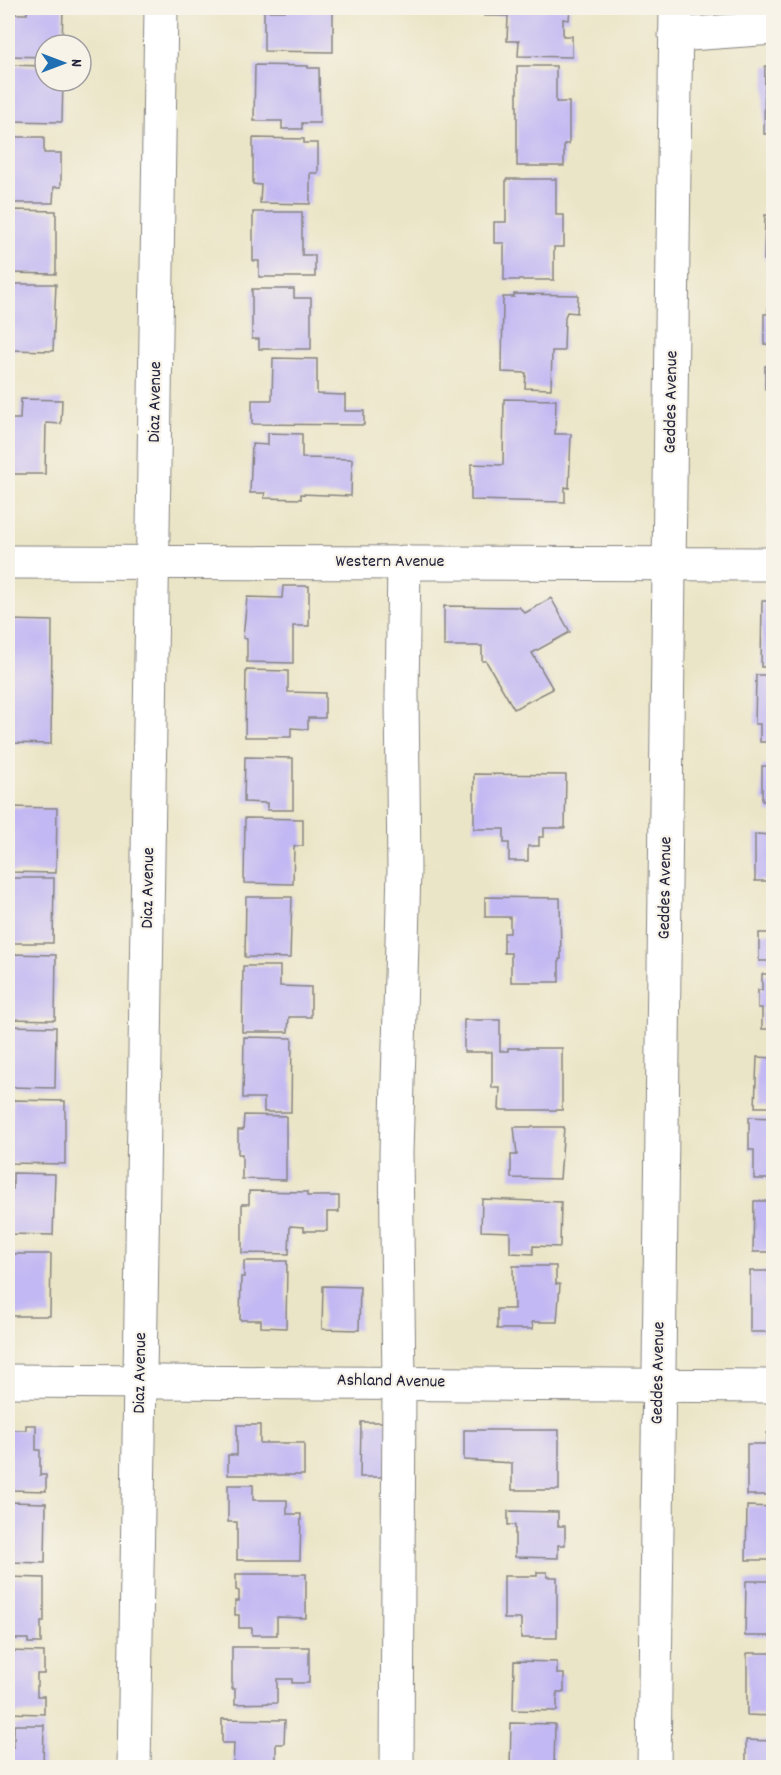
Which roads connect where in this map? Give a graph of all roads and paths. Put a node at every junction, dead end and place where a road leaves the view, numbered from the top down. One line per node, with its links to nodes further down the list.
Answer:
1 (161, 8): 4 (street, Diaz Avenue)
2 (676, 21): 3 (street); 7 (street, Geddes Avenue)
3 (774, 28)
4 (154, 561): 5 (street, Western Avenue); 6 (street, Western Avenue); 9 (street, Diaz Avenue)
5 (8, 562)
6 (404, 562): 7 (street, Western Avenue); 11 (street)
7 (670, 564): 8 (street, Western Avenue); 12 (street, Geddes Avenue)
8 (774, 564)
9 (141, 1380): 10 (street, Ashland Avenue); 11 (street, Ashland Avenue); 14 (street, Diaz Avenue)
10 (8, 1381)
11 (399, 1382): 12 (street, Ashland Avenue); 15 (street)
12 (659, 1385): 13 (street, Ashland Avenue); 16 (street, Geddes Avenue)
13 (774, 1386)
14 (134, 1767)
15 (397, 1767)
16 (654, 1767)

